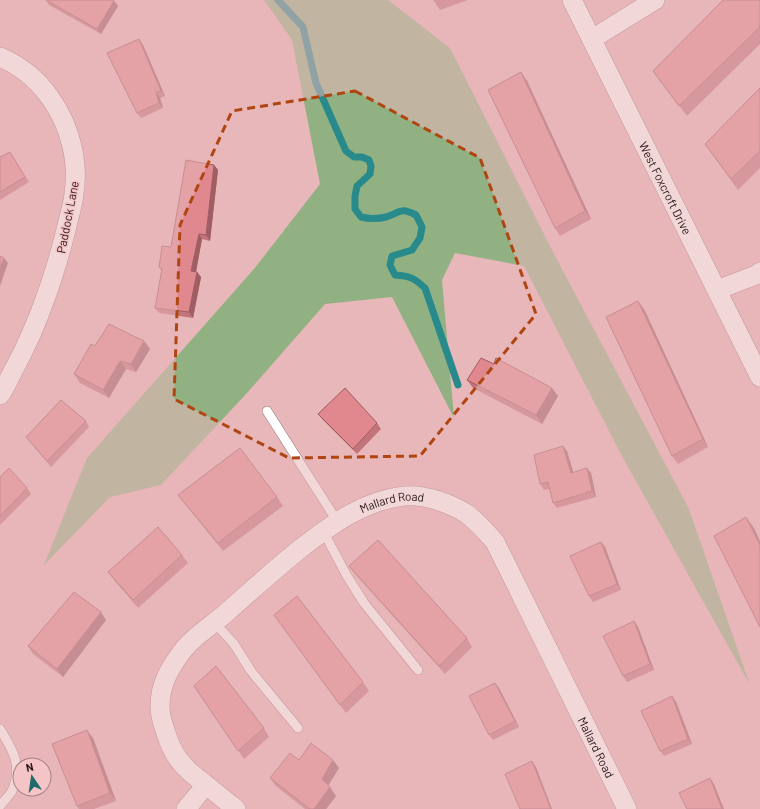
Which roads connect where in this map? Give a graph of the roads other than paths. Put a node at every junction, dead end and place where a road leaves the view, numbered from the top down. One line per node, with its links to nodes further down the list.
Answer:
1 (572, 0): 3 (street, West Foxcroft Drive)
2 (655, 0): 3 (street)
3 (592, 39): 6 (street, West Foxcroft Drive)
4 (0, 57): 8 (street, Paddock Lane)
5 (760, 272): 6 (street)
6 (717, 290): 7 (street, West Foxcroft Drive)
7 (760, 377)
8 (0, 394)
9 (268, 411): 10 (lane)
10 (330, 526): 11 (street, Mallard Road); 12 (lane); 19 (street, Mallard Road)
11 (214, 622): 13 (lane); 15 (street, Mallard Road)
12 (418, 670)
13 (298, 728)
14 (0, 729): 16 (lane)
15 (206, 785): 17 (street); 18 (street, Mallard Road)
16 (0, 806)
17 (186, 809)
18 (236, 809)
19 (627, 809)

